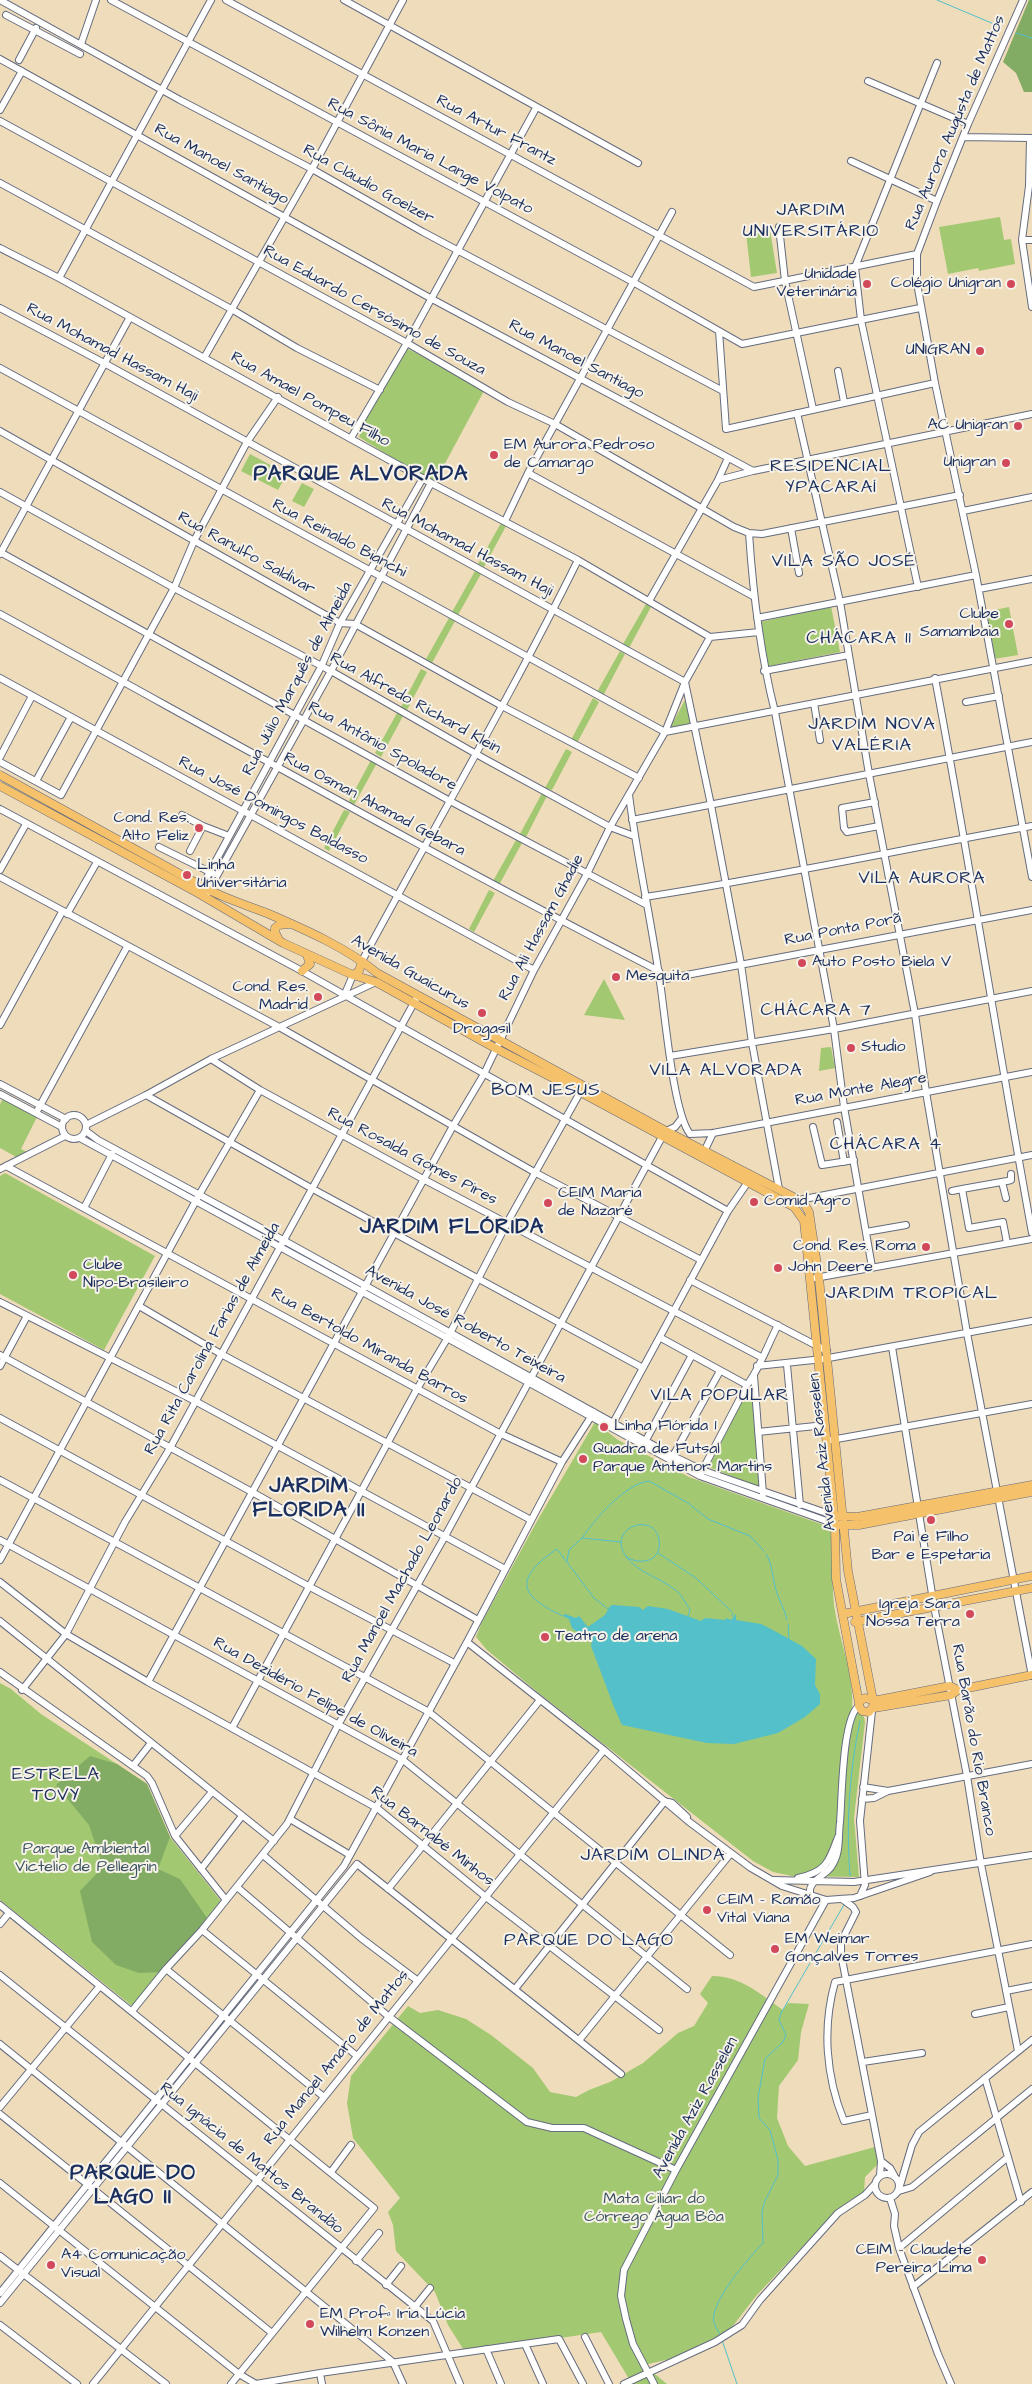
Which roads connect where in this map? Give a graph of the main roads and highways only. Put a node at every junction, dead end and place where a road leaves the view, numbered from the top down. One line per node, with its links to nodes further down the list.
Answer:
1 (0, 775): 3 (main road, Avenida Guaicurus)
2 (0, 786): 3 (main road, Avenida Guaicurus)
3 (203, 891): 4 (main road, Avenida Guaicurus); 5 (main road, Avenida Guaicurus)
4 (291, 924): 5 (main road); 7 (main road, Avenida Guaicurus)
5 (283, 944): 6 (main road, Avenida Guaicurus)
6 (308, 955): 8 (main road); 9 (main road, Avenida Guaicurus)
7 (364, 958): 9 (main road); 10 (main road, Avenida Guaicurus)
8 (302, 971)
9 (353, 975): 10 (main road, Avenida Guaicurus)
10 (582, 1088): 11 (main road, Avenida Guaicurus)
11 (664, 1134): 12 (main road, Avenida Guaicurus); 13 (main road, Avenida Guaicurus)
12 (801, 1201): 14 (main road, Avenida Aziz Rasselen)
13 (800, 1213): 14 (main road, Avenida Aziz Rasselen)
14 (815, 1278): 15 (main road, Avenida Aziz Rasselen); 15 (main road, Avenida Aziz Rasselen)
15 (824, 1357): 16 (main road, Avenida Aziz Rasselen); 16 (main road, Avenida Aziz Rasselen)
16 (831, 1440): 21 (main road, Avenida Aziz Rasselen); 22 (main road, Avenida Aziz Rasselen)
17 (1032, 1485): 19 (main road)
18 (1032, 1492): 19 (main road)
19 (998, 1495): 20 (main road)
20 (918, 1510): 21 (main road, Avenida José Roberto Teixeira); 23 (main road)
21 (844, 1517): 22 (main road, Avenida José Roberto Teixeira); 23 (main road, Avenida Aziz Rasselen)
22 (835, 1520): 23 (main road); 27 (main road, Avenida Aziz Rasselen)
23 (844, 1525): 26 (main road, Avenida Aziz Rasselen)
24 (1032, 1576): 26 (main road)
25 (1032, 1588): 28 (main road)
26 (855, 1611): 27 (main road); 28 (main road, Avenida Aziz Rasselen)
27 (843, 1614): 29 (main road, Avenida Aziz Rasselen)
28 (857, 1622): 29 (main road); 32 (main road, Avenida Aziz Rasselen)
29 (845, 1624): 31 (main road, Avenida Aziz Rasselen)
30 (1032, 1675): 32 (main road)
31 (859, 1705): 32 (main road); 32 (main road)
32 (873, 1705)

